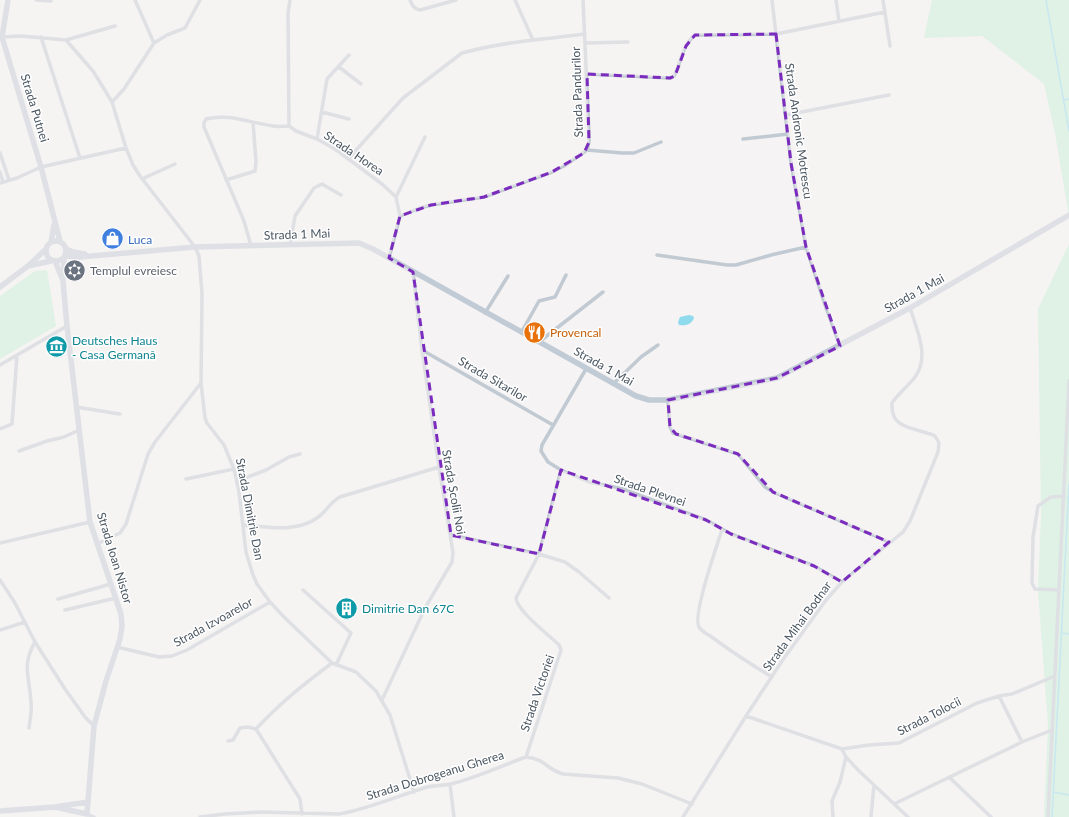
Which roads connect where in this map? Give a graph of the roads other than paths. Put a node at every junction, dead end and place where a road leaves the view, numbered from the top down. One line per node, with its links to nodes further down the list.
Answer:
1 (8, 0): 19 (main road, Strada Putnei)
2 (36, 0): 13 (street)
3 (135, 0): 24 (street)
4 (200, 0): 24 (street)
5 (290, 0): 37 (street)
6 (410, 0): 7 (street)
7 (456, 0)
8 (515, 0): 22 (street)
9 (583, 0): 17 (street, Strada Pandurilor)
10 (772, 0): 18 (street, Strada Andronic Motrescu)
11 (836, 0): 15 (street)
12 (883, 0): 14 (street)
13 (51, 1)
14 (885, 12): 15 (street); 26 (street)
15 (838, 21): 18 (street)
16 (115, 26): 21 (street)
17 (585, 34): 22 (street); 25 (street, Strada Pandurilor)
18 (776, 34): 29 (street); 34 (street, Strada Andronic Motrescu)
19 (1, 37): 20 (street); 49 (main road, Strada Putnei)
20 (41, 38): 21 (street); 46 (street)
21 (66, 40): 32 (street)
22 (533, 40): 47 (street)
23 (628, 42): 25 (street)
24 (154, 43): 32 (street)
25 (585, 43): 29 (street, Strada Pandurilor)
26 (890, 46)
27 (349, 55): 28 (street)
28 (339, 67): 30 (street); 33 (street)
29 (587, 74): 44 (street, Strada Pandurilor)
30 (361, 84)
31 (889, 95): 34 (street)
32 (112, 102): 43 (street)
33 (322, 112): 35 (street); 41 (street)
34 (786, 115): 38 (street, Strada Andronic Motrescu)
35 (349, 119)
36 (254, 122): 37 (street); 53 (street); 53 (street)
37 (289, 126): 41 (street, Strada Horea)
38 (788, 134): 40 (street); 65 (street, Strada Andronic Motrescu)
39 (425, 137): 56 (street)
40 (743, 139)
41 (317, 140): 47 (street, Strada Horea)
42 (661, 142): 44 (street)
43 (126, 148): 46 (street); 51 (street)
44 (587, 150): 58 (street, Strada Pandurilor)
45 (0, 153): 52 (street)
46 (80, 158): 49 (street)
47 (348, 159): 56 (street, Strada Horea)
48 (175, 164): 51 (street)
49 (41, 167): 52 (street); 59 (main road, Strada Putnei)
50 (0, 172): 54 (street)
51 (142, 179): 64 (street)
52 (9, 180): 54 (street)
53 (226, 180): 63 (street)
54 (2, 183)
55 (341, 195): 62 (street)
56 (396, 197): 58 (street)
57 (1069, 215): 80 (main road, Strada 1 Mai)
58 (400, 216): 71 (street)
59 (54, 222): 60 (main road, Strada Putnei); 61 (main road, Strada Putnei)
60 (60, 241): 61 (main road); 66 (main road)
61 (51, 242): 67 (main road)
62 (290, 245): 63 (main road, Strada 1 Mai); 71 (main road, Strada 1 Mai)
63 (251, 246): 64 (main road, Strada 1 Mai)
64 (195, 247): 68 (main road, Strada 1 Mai); 92 (street, Strada Dimitrie Dan)
65 (806, 247): 69 (street); 86 (street, Strada Andronic Motrescu)
66 (66, 248): 68 (main road, Strada 1 Mai); 70 (main road)
67 (46, 249): 72 (main road); 73 (main road)
68 (89, 255): 70 (main road, Strada 1 Mai)
69 (657, 255)
70 (64, 257): 72 (main road); 77 (main road, Strada Ioan Nistor)
71 (389, 258): 74 (main road, Strada 1 Mai)
72 (53, 261): 73 (main road); 77 (main road, Strada Ioan Nistor)
73 (28, 266): 78 (main road)
74 (413, 272): 81 (main road, Strada 1 Mai); 87 (street, Strada Școlii Noi)
75 (566, 275): 83 (street)
76 (508, 276): 81 (street)
77 (63, 281): 82 (main road, Strada Ioan Nistor)
78 (0, 287)
79 (603, 292): 84 (street)
80 (910, 308): 86 (main road, Strada 1 Mai); 112 (street, Strada Mihai Bodnar)
81 (485, 313): 83 (main road, Strada 1 Mai)
82 (67, 326): 88 (street); 95 (main road, Strada Ioan Nistor)
83 (520, 333): 84 (main road, Strada 1 Mai)
84 (539, 343): 90 (main road, Strada 1 Mai)
85 (658, 345): 93 (street)
86 (840, 346): 94 (main road, Strada 1 Mai)
87 (422, 350): 97 (street, Strada Sitarilor); 102 (street, Strada Școlii Noi)
88 (17, 355): 89 (street); 98 (street)
89 (0, 365)
90 (586, 369): 93 (main road, Strada 1 Mai); 97 (street, Strada Plevnei)
91 (1069, 381): 107 (street)
92 (202, 383): 103 (street, Strada Dimitrie Dan); 114 (street)
93 (613, 384): 94 (main road, Strada 1 Mai)
94 (668, 400): 112 (street)
95 (76, 407): 96 (street); 99 (main road, Strada Ioan Nistor)
96 (120, 414)
97 (553, 425): 104 (street, Strada Plevnei)
98 (0, 429)
99 (79, 430): 100 (street); 108 (main road, Strada Ioan Nistor)
100 (19, 451)
101 (300, 454): 106 (street)
102 (439, 466): 109 (street); 111 (street, Strada Școlii Noi)
103 (234, 469): 105 (street); 106 (street, Strada Dimitrie Dan)
104 (561, 470): 110 (street, Strada Plevnei); 115 (street, Strada Victoriei)
105 (186, 479)
106 (237, 481): 109 (street, Strada Dimitrie Dan)
107 (1064, 496): 120 (street); 120 (street)
108 (90, 522): 113 (street); 114 (main road, Strada Ioan Nistor)
109 (243, 525): 124 (street, Strada Dimitrie Dan)
110 (722, 530): 117 (street, Strada Plevnei); 132 (street)
111 (451, 535): 115 (street); 134 (street, Strada Școlii Noi)
112 (889, 542): 117 (street, Strada Mihai Bodnar)
113 (0, 543)
114 (97, 544): 118 (main road, Strada Ioan Nistor)
115 (539, 554): 122 (street); 143 (street, Strada Victoriei)
116 (0, 580): 126 (street)
117 (842, 582): 132 (street, Strada Mihai Bodnar)
118 (111, 584): 121 (main road, Strada Ioan Nistor); 123 (street)
119 (303, 590): 130 (street)
120 (1059, 590): 131 (street)
121 (116, 598): 125 (street); 129 (main road, Strada Ioan Nistor)
122 (608, 598)
123 (58, 599)
124 (270, 602): 129 (street, Strada Izvoarelor); 130 (street, Strada Dimitrie Dan)
125 (65, 610)
126 (25, 622): 127 (street); 128 (street)
127 (0, 630)
128 (34, 642): 136 (street); 137 (street)
129 (117, 647): 136 (main road, Strada Ioan Nistor)
130 (334, 664): 134 (street, Strada Dimitrie Dan); 138 (street)
131 (1055, 676): 133 (street, Strada Tolocii); 139 (street)
132 (772, 677): 135 (street, Strada Mihai Bodnar)
133 (1000, 696): 141 (street); 142 (street, Strada Tolocii)
134 (382, 700): 148 (street, Strada Dimitrie Dan)
135 (746, 716): 142 (street, Strada Tolocii); 150 (street, Strada Mihai Bodnar)
136 (94, 726): 149 (main road, Strada Ioan Nistor)
137 (29, 728)
138 (256, 729): 140 (street); 155 (street)
139 (1052, 730): 141 (street); 165 (street)
140 (228, 741)
141 (1022, 742): 145 (street)
142 (842, 749): 144 (street)
143 (526, 757): 146 (street, Strada Dobrogeanu Gherea); 150 (street)
144 (846, 757): 147 (street); 161 (street)
145 (949, 777): 151 (street); 164 (street)
146 (450, 784): 148 (street, Strada Dobrogeanu Gherea); 159 (street)
147 (874, 785): 151 (street); 162 (street)
148 (414, 792): 156 (street, Strada Dobrogeanu Gherea)
149 (88, 802): 152 (main road); 154 (main road, Strada Ioan Nistor)
150 (692, 804): 160 (street, Strada Mihai Bodnar)
151 (894, 804): 163 (street)
152 (54, 808): 153 (main road); 154 (main road)
153 (0, 811)
154 (87, 814): 157 (street)
155 (302, 814): 156 (street, Strada Dobrogeanu Gherea); 158 (street, Strada Dobrogeanu Gherea)
156 (339, 816)
157 (94, 817)
158 (200, 817)
159 (454, 817)
160 (682, 817)
161 (833, 817)
162 (871, 817)
163 (908, 817)
164 (991, 817)
165 (1048, 817)

